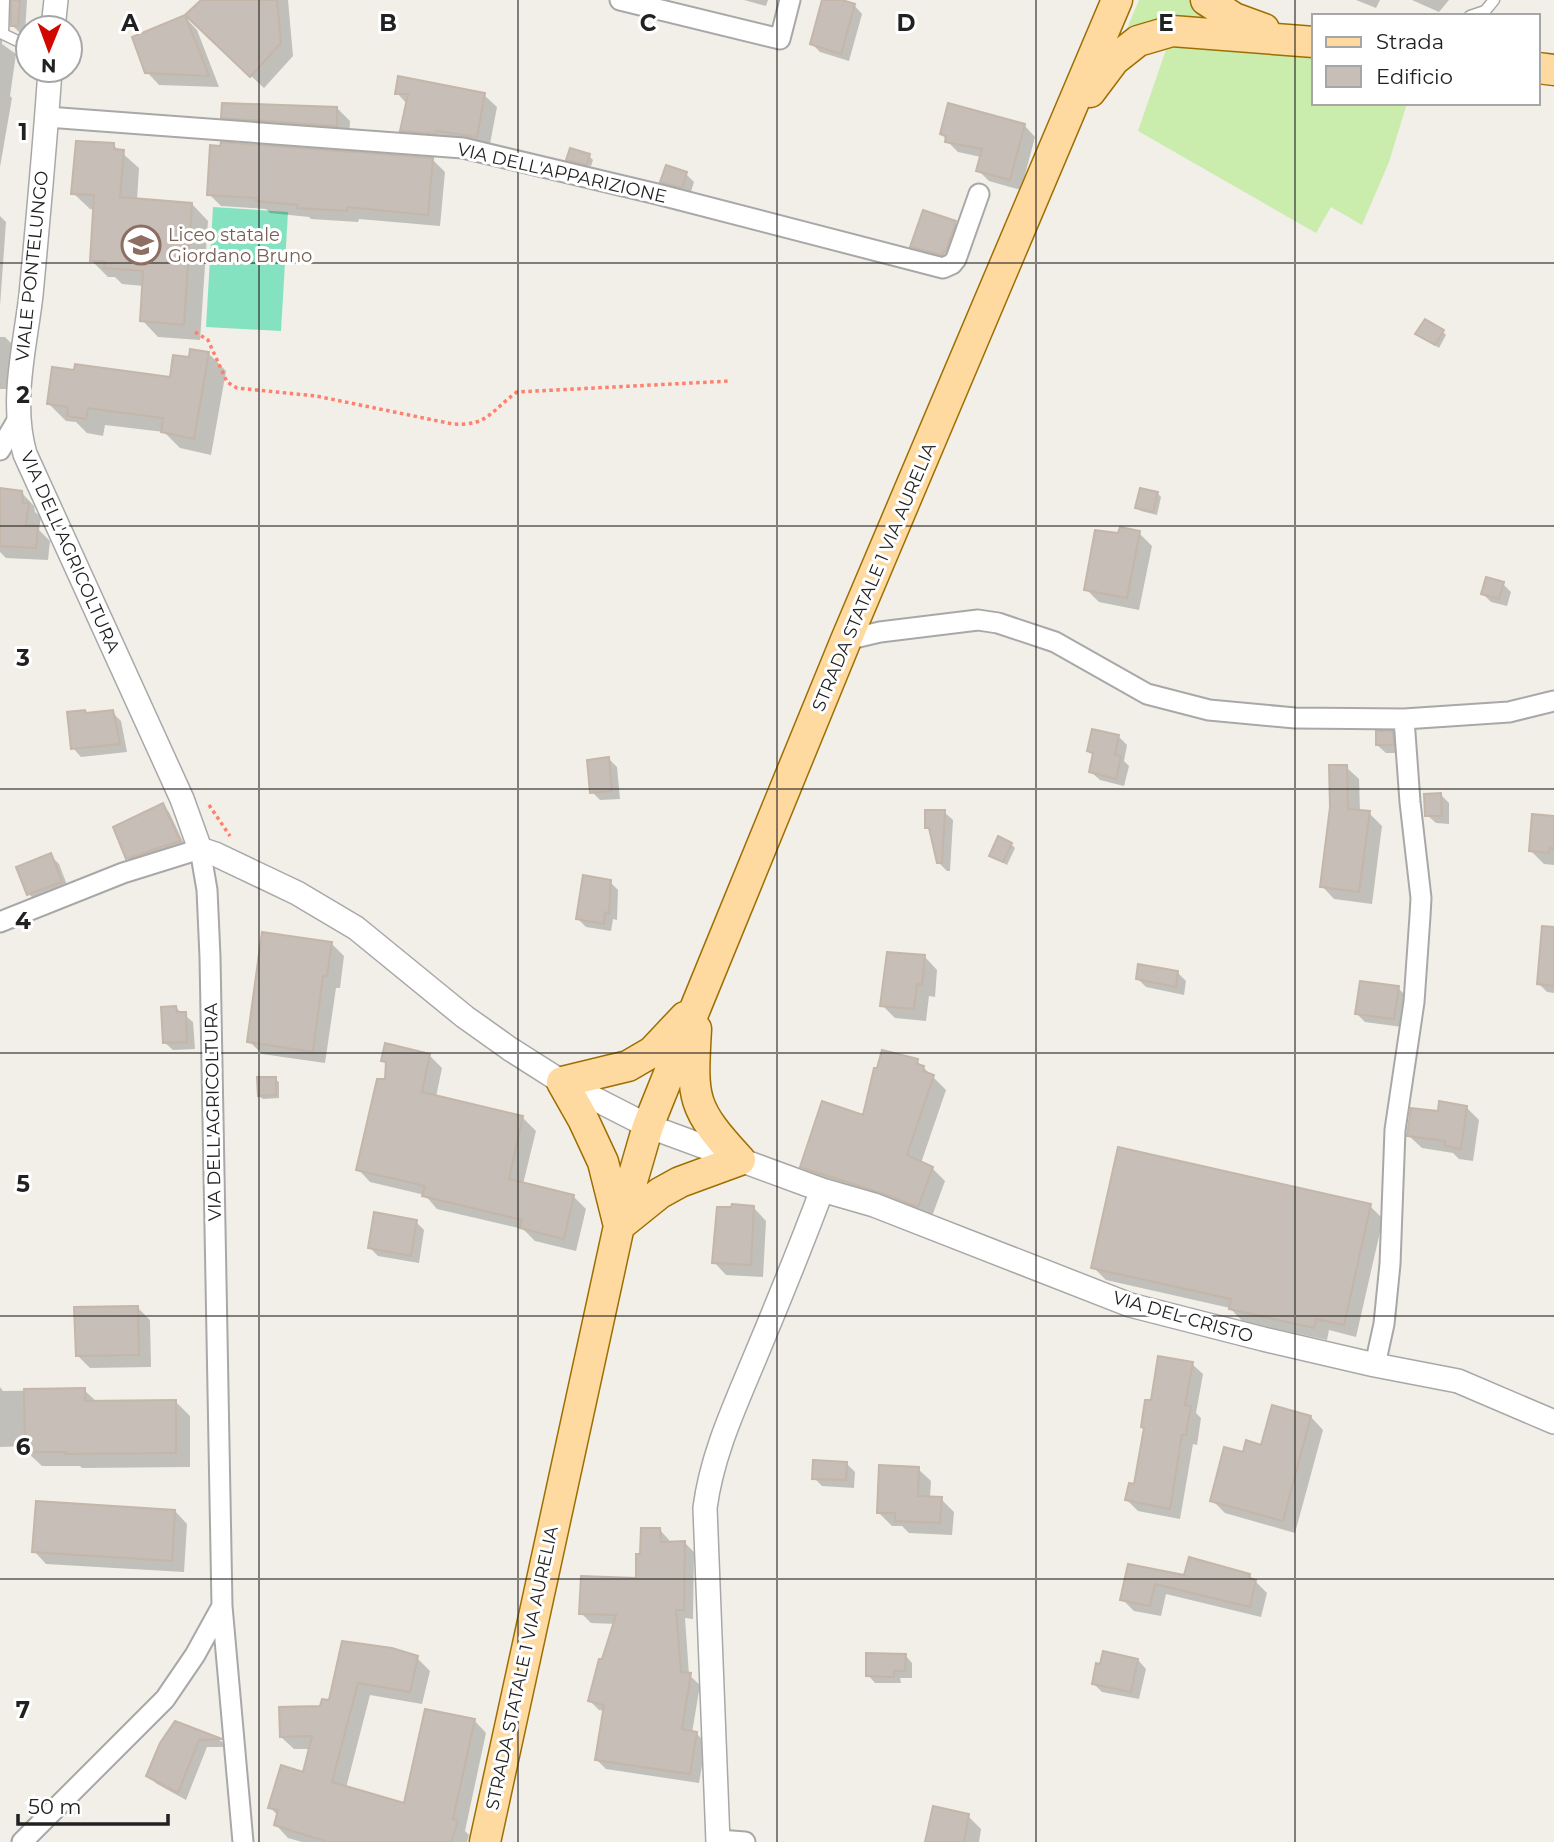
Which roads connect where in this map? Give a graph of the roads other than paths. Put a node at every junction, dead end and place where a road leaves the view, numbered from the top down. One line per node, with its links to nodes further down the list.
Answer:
1 (4, 0): 9 (lane)
2 (620, 0): 3 (street)
3 (790, 0)
4 (1117, 0): 13 (main road)
5 (1206, 0): 10 (main road)
6 (1481, 0): 8 (lane)
7 (1494, 0): 8 (lane)
8 (1475, 14)
9 (14, 39)
10 (1303, 40): 13 (main road)
11 (49, 84): 12 (street, VIALE PONTELUNGO)
12 (47, 117): 14 (street, VIA DELL'APPARIZIONE); 15 (street, VIALE PONTELUNGO)
13 (1054, 152): 17 (main road, STRADA STATALE 1 VIA AURELIA)
14 (979, 194)
15 (18, 419): 16 (street); 20 (street, VIA DELL'AGRICOLTURA)
16 (0, 450)
17 (846, 640): 19 (street); 22 (main road, STRADA STATALE 1 VIA AURELIA)
18 (1554, 701): 19 (street)
19 (1404, 719): 28 (street)
20 (200, 849): 21 (street); 23 (street, VIA DEL CRISTO); 30 (street, VIA DELL'AGRICOLTURA)
21 (0, 922)
22 (697, 1004): 23 (main road); 24 (main road, STRADA STATALE 1 VIA AURELIA); 25 (main road)
23 (562, 1082): 24 (street, VIA DEL CRISTO); 27 (main road)
24 (648, 1126): 25 (street, VIA DEL CRISTO); 27 (main road, STRADA STATALE 1 VIA AURELIA)
25 (740, 1160): 26 (street, VIA DEL CRISTO); 27 (main road)
26 (822, 1190): 28 (street, VIA DEL CRISTO); 31 (street)
27 (619, 1226): 34 (main road, STRADA STATALE 1 VIA AURELIA)
28 (1375, 1365): 29 (street, VIA DEL CRISTO)
29 (1554, 1422)
30 (222, 1606): 32 (street); 33 (street, VIA DELL'AGRICOLTURA)
31 (718, 1841): 35 (street)
32 (22, 1842)
33 (243, 1842)
34 (485, 1842)
35 (745, 1842)

